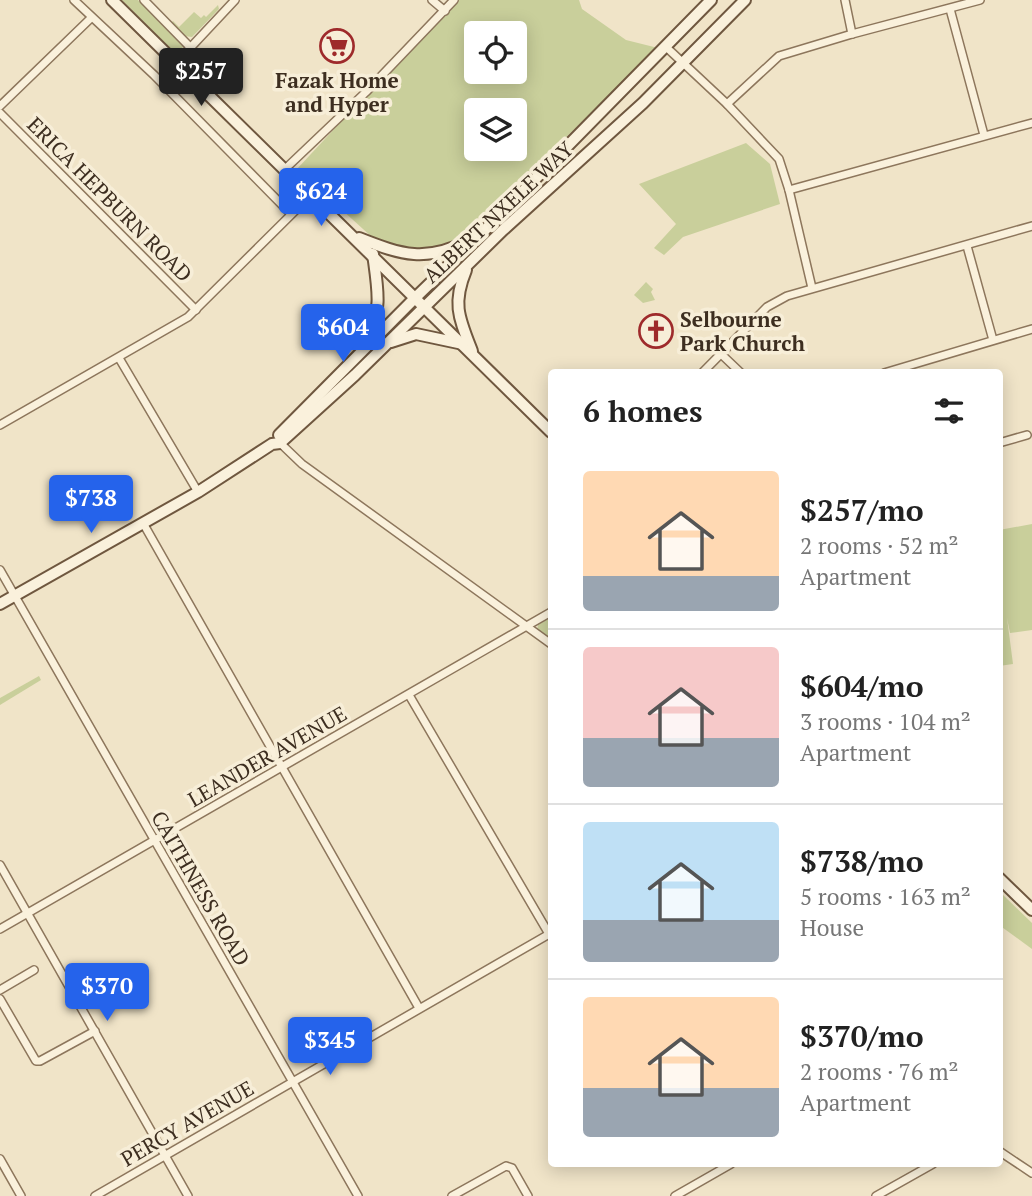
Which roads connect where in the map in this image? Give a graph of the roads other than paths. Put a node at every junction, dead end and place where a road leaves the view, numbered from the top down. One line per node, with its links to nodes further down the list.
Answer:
1 (74, 0): 13 (street)
2 (112, 0): 17 (main road)
3 (144, 0): 15 (street)
4 (235, 0): 15 (street)
5 (432, 0): 12 (street)
6 (454, 0): 12 (street)
7 (710, 0): 16 (main road, ALBERT NXELE WAY)
8 (745, 0): 18 (main road, ALBERT NXELE WAY)
9 (845, 0): 14 (street)
10 (980, 0): 11 (street)
11 (950, 9): 14 (street); 23 (street)
12 (445, 10): 24 (street)
13 (91, 18): 20 (street); 27 (street)
14 (852, 34): 19 (street)
15 (190, 47): 17 (street)
16 (665, 47): 18 (street); 29 (main road, ALBERT NXELE WAY)
17 (176, 63): 24 (main road)
18 (682, 63): 19 (street); 33 (main road, ALBERT NXELE WAY)
19 (727, 104): 25 (street)
20 (0, 106)
21 (0, 113): 37 (street, ERICA HEPBURN ROAD)
22 (1032, 123): 23 (street)
23 (984, 135): 25 (street)
24 (284, 170): 26 (main road)
25 (789, 191): 34 (street)
26 (310, 197): 27 (street); 30 (main road)
27 (291, 214): 37 (street)
28 (1032, 226): 31 (street)
29 (481, 234): 30 (main road); 35 (main road, ALBERT NXELE WAY)
30 (353, 236): 32 (main road)
31 (967, 246): 34 (street); 39 (street)
32 (373, 254): 35 (main road); 42 (main road)
33 (469, 264): 36 (main road, ALBERT NXELE WAY); 44 (main road)
34 (812, 288): 43 (street)
35 (416, 297): 36 (main road); 42 (main road, ALBERT NXELE WAY)
36 (425, 306): 40 (main road); 41 (main road, ALBERT NXELE WAY)
37 (196, 310): 45 (street)
38 (1032, 329): 39 (street)
39 (993, 340): 48 (street)
40 (463, 344): 41 (main road); 44 (main road)
41 (384, 345): 52 (main road, ALBERT NXELE WAY)
42 (365, 348): 52 (main road, ALBERT NXELE WAY)
43 (720, 353): 46 (street); 47 (street)
44 (474, 355): 50 (main road)
45 (119, 358): 49 (street); 54 (street)
46 (706, 369)
47 (737, 369)
48 (912, 369)
49 (0, 425)
50 (548, 429)
51 (1027, 435): 53 (street)
52 (276, 442): 54 (main road, ALBERT NXELE WAY); 60 (street)
53 (1003, 442)
54 (198, 492): 55 (main road, ALBERT NXELE WAY)
55 (144, 523): 57 (main road, ALBERT NXELE WAY); 63 (street)
56 (0, 570): 57 (street, CAITHNESS ROAD)
57 (14, 596): 58 (main road, ALBERT NXELE WAY); 64 (street, CAITHNESS ROAD)
58 (0, 604)
59 (548, 614): 60 (street, LEANDER AVENUE)
60 (526, 626): 61 (street); 62 (street, LEANDER AVENUE)
61 (548, 642)
62 (409, 695): 63 (street, LEANDER AVENUE); 70 (street)
63 (282, 767): 64 (street, LEANDER AVENUE); 75 (street)
64 (154, 841): 68 (street, LEANDER AVENUE); 77 (street, CAITHNESS ROAD)
65 (0, 865): 68 (street)
66 (1003, 882): 67 (main road)
67 (1032, 910)
68 (28, 914): 69 (street, LEANDER AVENUE); 76 (street)
69 (0, 929)
70 (548, 930)
71 (548, 934): 75 (street, PERCY AVENUE)
72 (34, 970): 73 (street)
73 (0, 990)
74 (0, 999): 76 (street)
75 (419, 1008): 77 (street, PERCY AVENUE)
76 (95, 1031): 79 (street)
77 (293, 1083): 79 (street, PERCY AVENUE); 87 (street, CAITHNESS ROAD)
78 (1003, 1154): 83 (street)
79 (166, 1156): 85 (street, PERCY AVENUE); 86 (street)
80 (0, 1159): 84 (street)
81 (726, 1167): 90 (street)
82 (928, 1167): 91 (street)
83 (1032, 1173)
84 (21, 1196)
85 (95, 1196)
86 (188, 1196)
87 (358, 1196)
88 (452, 1196): 89 (street)
89 (527, 1196)
90 (675, 1196)
91 (876, 1196)

